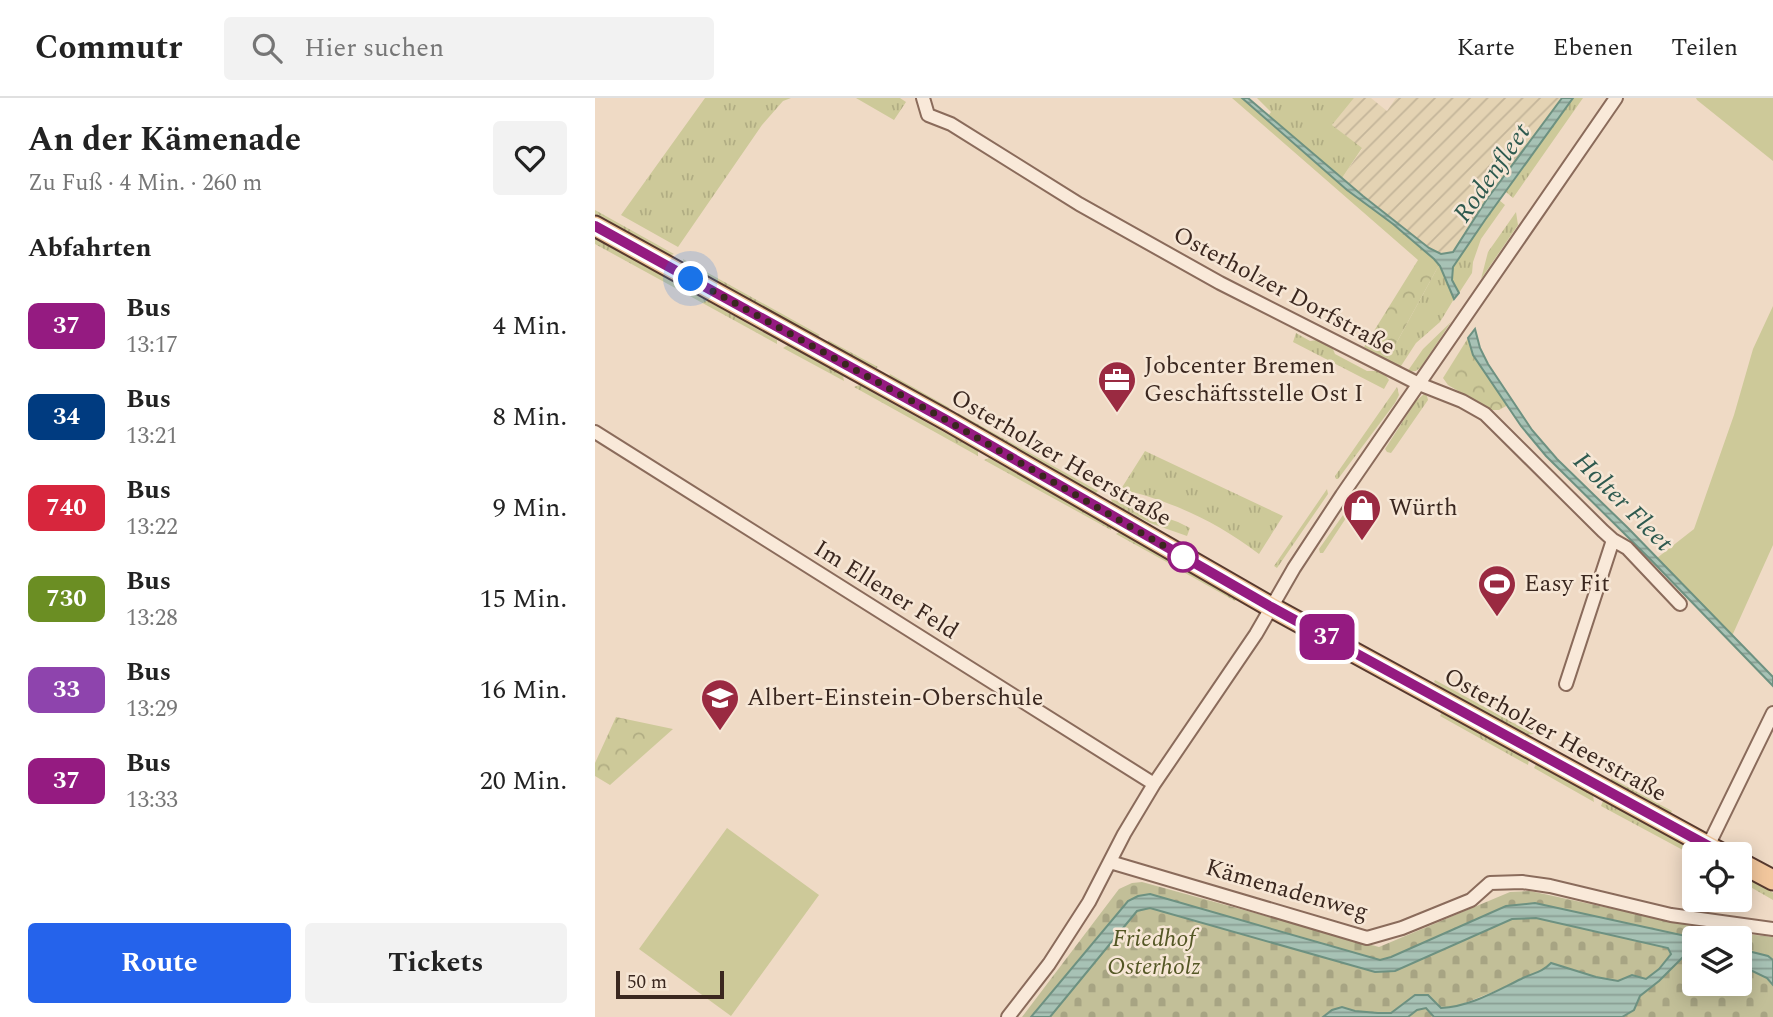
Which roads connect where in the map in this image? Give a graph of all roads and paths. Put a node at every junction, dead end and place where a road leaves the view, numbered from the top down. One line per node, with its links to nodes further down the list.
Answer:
1 (923, 98): 4 (street, Osterholzer Dorfstraße)
2 (1616, 98): 4 (street)
3 (595, 226): 8 (main road, Osterholzer Heerstraße)
4 (1419, 384): 6 (street, Osterholzer Dorfstraße); 8 (street)
5 (595, 432): 11 (street, Im Ellener Feld)
6 (1613, 540): 7 (street, Osterholzer Dorfstraße); 9 (street)
7 (1680, 604)
8 (1271, 607): 11 (street); 12 (main road, Osterholzer Heerstraße)
9 (1566, 684)
10 (1773, 713): 13 (street)
11 (1154, 784): 14 (street)
12 (1701, 842)
13 (1719, 842)
14 (1110, 862): 17 (street, Kämenadenweg); 18 (street)
15 (1752, 869): 16 (main road)
16 (1773, 880)
17 (1773, 929)
18 (1008, 1017)

